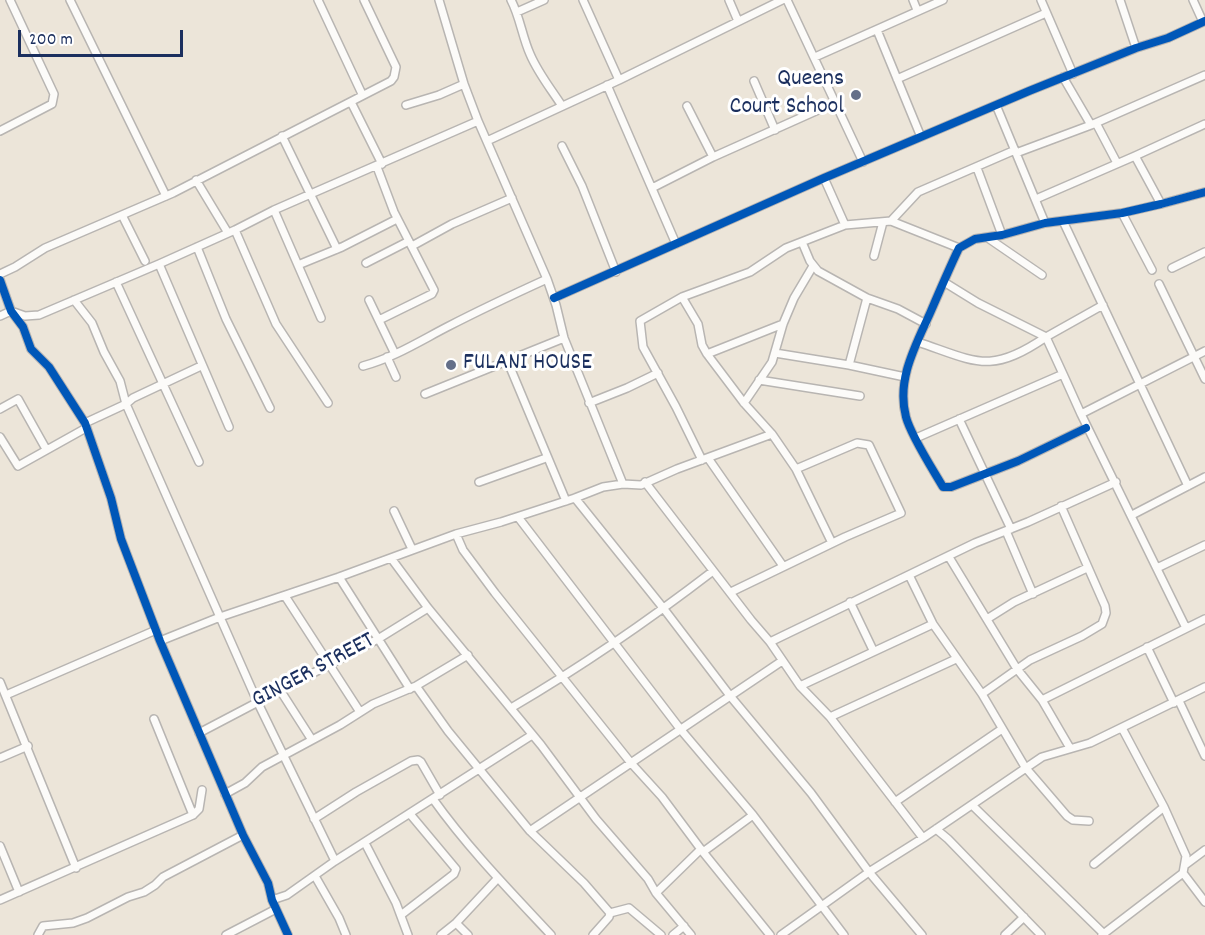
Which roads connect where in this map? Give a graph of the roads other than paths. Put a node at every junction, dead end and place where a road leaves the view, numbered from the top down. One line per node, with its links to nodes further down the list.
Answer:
1 (10, 0): 43 (street)
2 (70, 0): 60 (street)
3 (318, 0): 32 (street)
4 (364, 0): 32 (street)
5 (439, 0): 30 (street)
6 (511, 0): 17 (street)
7 (544, 0): 17 (street)
8 (583, 0): 28 (street)
9 (729, 0): 19 (street)
10 (783, 0): 19 (street); 23 (street)
11 (913, 0): 16 (street)
12 (943, 0): 16 (street)
13 (1041, 0): 18 (street)
14 (1120, 0): 22 (street)
15 (1193, 0): 20 (street)
16 (917, 10): 21 (street)
17 (517, 12): 37 (street)
18 (1046, 13): 24 (street); 27 (street)
19 (738, 21): 28 (street)
20 (1204, 21): 22 (street)
21 (877, 30): 23 (street); 27 (street)
22 (1136, 48): 24 (street)
23 (815, 57): 34 (street)
24 (1073, 74): 26 (street)
25 (1205, 75): 40 (street)
26 (1064, 77): 36 (street); 40 (street)
27 (897, 79): 45 (street)
28 (619, 80): 31 (street)
29 (754, 81): 42 (street)
30 (464, 84): 35 (street); 39 (street)
31 (607, 85): 37 (street); 57 (street)
32 (362, 94): 33 (street)
33 (351, 102): 44 (street); 53 (street)
34 (836, 102): 42 (street); 51 (street)
35 (406, 105)
36 (996, 105): 45 (street); 48 (street)
37 (562, 106): 46 (street)
38 (687, 106): 50 (street)
39 (478, 121): 46 (street); 53 (street)
40 (1094, 124): 48 (street); 52 (street)
41 (1205, 124): 49 (street)
42 (775, 130): 50 (street)
43 (0, 131)
44 (282, 136): 56 (street); 59 (street)
45 (921, 137): 51 (street)
46 (487, 141): 61 (street)
47 (562, 146): 91 (street)
48 (1016, 152): 54 (street); 62 (street)
49 (1135, 156): 52 (street); 63 (street)
50 (713, 157): 57 (street)
51 (863, 162): 55 (street)
52 (1117, 163): 62 (street)
53 (379, 165): 59 (street); 67 (street)
54 (977, 168): 68 (street); 74 (street)
55 (824, 178): 72 (street); 78 (street)
56 (196, 180): 60 (street); 73 (street)
57 (652, 188): 78 (street)
58 (1205, 192): 63 (street)
59 (311, 195): 64 (street); 81 (street)
60 (166, 196): 66 (street)
61 (512, 198): 77 (street); 94 (street)
62 (1036, 199): 71 (street)
63 (1161, 204): 65 (street)
64 (274, 210): 73 (street); 87 (street)
65 (1122, 213): 69 (street); 90 (street)
66 (122, 215): 84 (street); 92 (street)
67 (397, 219): 77 (street); 81 (street)
68 (891, 221): 70 (street); 80 (street)
69 (1064, 221): 71 (street); 104 (street)
70 (882, 222): 72 (street); 83 (street)
71 (1045, 223): 74 (street)
72 (845, 225): 76 (street)
73 (231, 232): 79 (street); 134 (street)
74 (1002, 235): 75 (street)
75 (988, 238): 80 (street); 93 (street)
76 (802, 242): 88 (street); 99 (street)
77 (411, 244): 85 (street); 108 (street)
78 (676, 244): 91 (street)
79 (197, 247): 86 (street); 138 (street)
80 (959, 248): 97 (street)
81 (337, 249): 87 (street)
82 (1205, 252): 89 (street)
83 (874, 256)
84 (145, 261)
85 (366, 263)
86 (159, 264): 96 (street); 122 (street)
87 (298, 265): 107 (street)
88 (813, 266): 101 (street); 109 (street)
89 (1172, 268)
90 (1152, 270)
91 (616, 272): 100 (street)
92 (0, 273)
93 (1042, 275)
94 (547, 279): 100 (street); 116 (street)
95 (0, 280): 105 (street)
96 (116, 282): 102 (street); 131 (street)
97 (944, 282): 110 (street); 111 (street)
98 (1159, 284): 119 (street)
99 (682, 297): 117 (street); 124 (street)
100 (554, 298): 112 (street)
101 (867, 298): 110 (street); 121 (street)
102 (74, 300): 105 (street); 137 (street)
103 (369, 300): 108 (street)
104 (1103, 304): 111 (street); 130 (street)
105 (11, 311): 106 (street); 142 (street)
106 (0, 316)
107 (321, 318)
108 (379, 320): 116 (street)
109 (783, 324): 115 (street); 117 (street)
110 (926, 324): 113 (street)
111 (1046, 337): 113 (street); 125 (street)
112 (564, 338): 120 (street); 135 (street)
113 (918, 342): 127 (street)
114 (1205, 351): 119 (street)
115 (775, 353): 121 (street); 129 (street)
116 (394, 354): 118 (street)
117 (706, 354): 136 (street)
118 (387, 357): 123 (street); 126 (street)
119 (1194, 357): 128 (street); 130 (street)
120 (507, 360): 132 (street); 149 (street)
121 (849, 365): 127 (street)
122 (201, 366): 131 (street); 143 (street)
123 (363, 366)
124 (658, 373): 135 (street); 150 (street)
125 (1064, 374): 140 (street); 141 (street)
126 (396, 377)
127 (905, 377): 147 (street)
128 (1205, 379)
129 (759, 380): 133 (street); 136 (street)
130 (1141, 383): 140 (street); 159 (street)
131 (164, 385): 137 (street); 151 (street)
132 (425, 394)
133 (860, 396)
134 (328, 403)
135 (589, 403): 158 (street)
136 (744, 403): 145 (street)
137 (126, 404): 142 (street); 185 (street)
138 (270, 408)
139 (0, 409): 148 (street)
140 (1081, 414): 144 (street)
141 (959, 419): 147 (street); 153 (street)
142 (86, 426): 148 (street); 190 (street)
143 (229, 426)
144 (1086, 428): 153 (street); 157 (street)
145 (772, 434): 150 (street); 152 (street)
146 (0, 437): 148 (street)
147 (916, 438): 153 (street)
148 (46, 449)
149 (546, 458): 155 (street); 161 (street)
150 (705, 459): 156 (street); 173 (street)
151 (199, 462)
152 (796, 469): 168 (street); 168 (street)
153 (985, 475): 166 (street)
154 (1205, 477): 159 (street)
155 (479, 482)
156 (645, 482): 158 (street); 176 (street)
157 (1116, 482): 162 (street); 164 (street)
158 (623, 484): 160 (street)
159 (1188, 486): 164 (street)
160 (575, 498): 161 (street); 184 (street)
161 (566, 501): 165 (street)
162 (1061, 506): 166 (street); 174 (street)
163 (394, 511): 170 (street)
164 (1132, 515): 175 (street)
165 (518, 517): 167 (street); 194 (street)
166 (1008, 530): 171 (street); 180 (street)
167 (456, 534): 170 (street); 202 (street)
168 (832, 543): 173 (street)
169 (1205, 545): 175 (street)
170 (412, 549): 172 (street)
171 (949, 557): 177 (street); 186 (street)
172 (391, 558): 178 (street); 183 (street)
173 (783, 566): 179 (street)
174 (1088, 568): 180 (street); 201 (street)
175 (1157, 568): 189 (street)
176 (713, 571): 179 (street); 184 (street)
177 (909, 575): 182 (street); 188 (street)
178 (339, 577): 181 (street); 191 (street)
179 (731, 592): 193 (street)
180 (1033, 594): 186 (street)
181 (285, 596): 185 (street); 200 (street)
182 (850, 602): 193 (street); 196 (street)
183 (428, 608): 191 (street, GINGER STREET); 197 (street)
184 (664, 609): 194 (street); 210 (street)
185 (220, 617): 192 (street); 212 (street)
186 (987, 619): 201 (street)
187 (1205, 619): 189 (street)
188 (933, 624): 196 (street); 198 (street)
189 (1186, 628): 195 (street)
190 (156, 630): 192 (street); 209 (street)
191 (378, 639): 200 (street, GINGER STREET); 205 (street)
192 (160, 641): 221 (street)
193 (770, 642): 199 (street)
194 (614, 643): 202 (street); 220 (street)
195 (1146, 647): 211 (street); 213 (street)
196 (873, 650): 204 (street)
197 (468, 655): 205 (street); 214 (street)
198 (956, 659): 208 (street); 216 (street)
199 (782, 661): 204 (street); 210 (street)
200 (329, 663): 207 (street, GINGER STREET); 215 (street)
201 (1017, 669): 208 (street); 211 (street)
202 (562, 677): 214 (street); 229 (street)
203 (0, 682): 209 (street)
204 (800, 686): 216 (street)
205 (413, 687): 215 (street); 231 (street)
206 (1205, 687): 213 (street)
207 (280, 690): 212 (street, GINGER STREET); 223 (street)
208 (982, 694): 219 (street)
209 (6, 695): 224 (street)
210 (731, 697): 220 (street); 256 (street)
211 (1042, 700): 225 (street)
212 (257, 702): 221 (street, GINGER STREET); 226 (street)
213 (1177, 702): 218 (street); 227 (street)
214 (511, 708): 222 (street)
215 (360, 712): 223 (street)
216 (830, 717): 236 (street)
217 (154, 718): 239 (street)
218 (1122, 728): 225 (street); 238 (street)
219 (1002, 729): 230 (street); 236 (street)
220 (681, 730): 229 (street); 241 (street)
221 (199, 733): 233 (street)
222 (532, 735): 231 (street); 235 (street)
223 (312, 740): 226 (street)
224 (28, 746): 228 (street); 255 (street)
225 (1070, 748): 230 (street)
226 (283, 755): 233 (street); 242 (street)
227 (1205, 756)
228 (0, 758)
229 (631, 763): 235 (street); 251 (street)
230 (1026, 767): 237 (street); 243 (street)
231 (481, 768): 234 (street); 245 (street)
232 (202, 790): 239 (street)
233 (225, 794): 246 (street)
234 (436, 797): 240 (street); 242 (street); 259 (street)
235 (580, 799): 245 (street); 261 (street)
236 (895, 802): 247 (street)
237 (972, 805): 244 (street); 272 (street)
238 (1164, 807): 253 (street); 254 (street)
239 (193, 814): 255 (street)
240 (410, 814): 248 (street); 268 (street)
241 (753, 815): 251 (street); 265 (street)
242 (314, 819): 252 (street)
243 (1089, 821)
244 (936, 830): 247 (street); 269 (street)
245 (530, 831): 267 (street)
246 (243, 835): 263 (street); 273 (street)
247 (924, 838): 256 (street)
248 (365, 843): 252 (street); 268 (street)
249 (0, 846): 260 (street)
250 (1205, 850): 254 (street)
251 (702, 851): 261 (street); 285 (street)
252 (336, 861): 258 (street)
253 (1094, 864)
254 (1185, 865): 257 (street)
255 (76, 868): 260 (street)
256 (869, 872): 265 (street); 288 (street)
257 (1183, 873): 264 (street); 272 (street)
258 (315, 876): 263 (street); 276 (street)
259 (497, 879): 270 (street); 280 (street)
260 (19, 892): 262 (street)
261 (656, 893): 271 (street)
262 (0, 900)
263 (272, 900): 266 (street)
264 (1205, 902)
265 (822, 907): 286 (street); 287 (street)
266 (276, 909): 274 (street); 275 (street)
267 (610, 913): 281 (street); 282 (street)
268 (401, 915): 277 (street)
269 (1024, 917): 289 (street); 290 (street)
270 (456, 923): 278 (street); 279 (street)
271 (684, 926): 283 (street); 284 (street)
272 (1107, 933)
273 (38, 935)
274 (226, 935)
275 (288, 935)
276 (346, 935)
277 (408, 935)
278 (441, 935)
279 (468, 935)
280 (550, 935)
281 (593, 935)
282 (661, 935)
283 (673, 935)
284 (692, 935)
285 (770, 935)
286 (781, 935)
287 (844, 935)
288 (922, 935)
289 (1005, 935)
290 (1041, 935)

